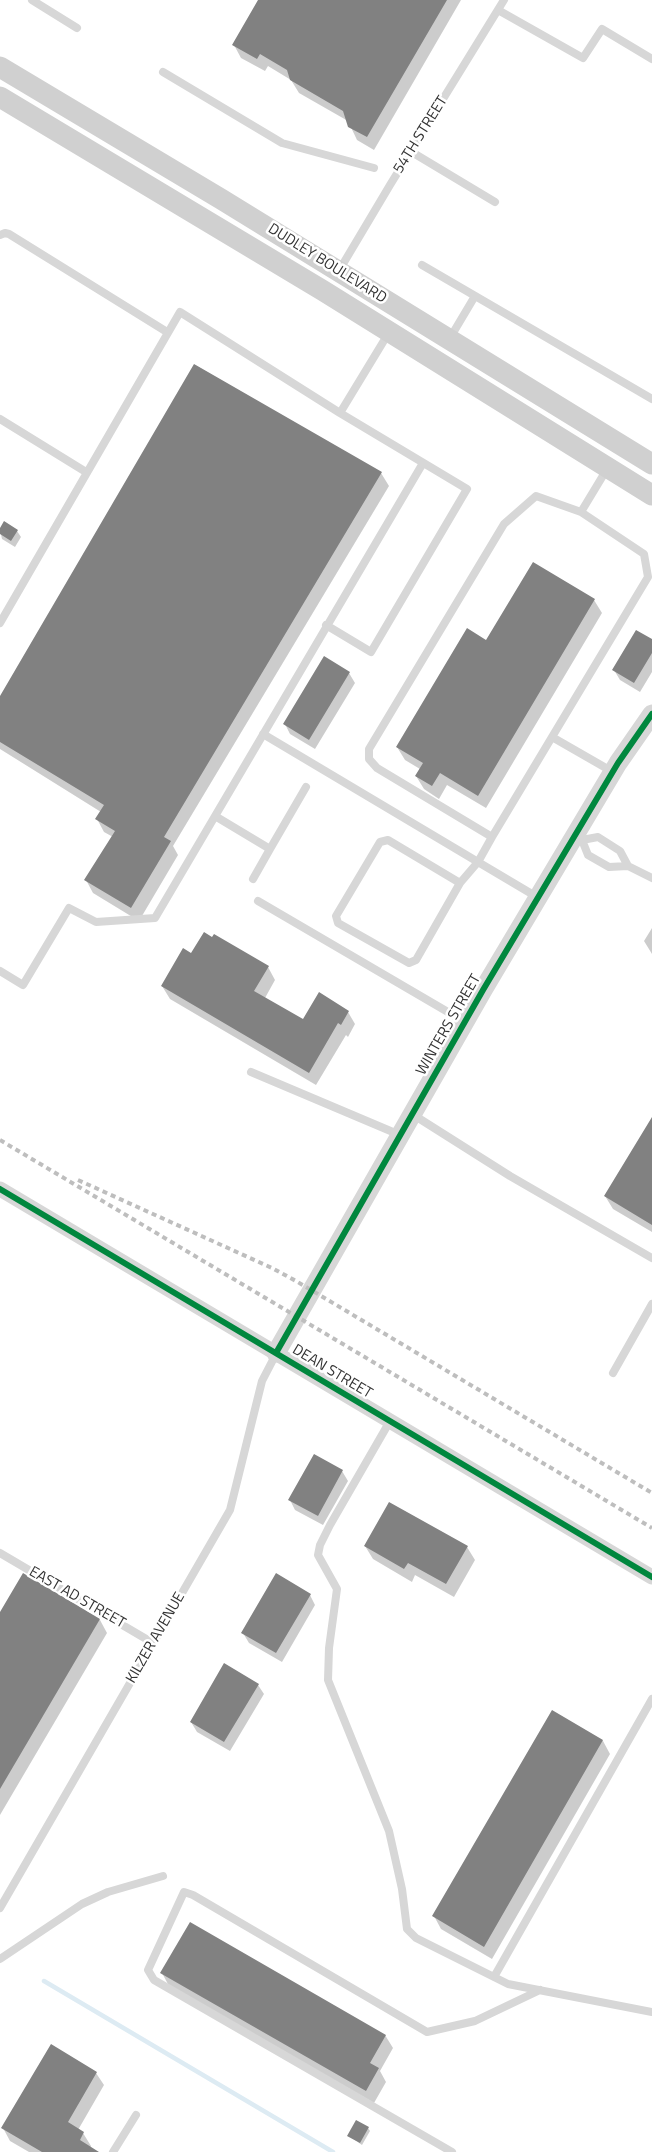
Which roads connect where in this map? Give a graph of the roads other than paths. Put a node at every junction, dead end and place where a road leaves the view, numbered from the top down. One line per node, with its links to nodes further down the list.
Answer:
1 (32, 0): 4 (lane)
2 (504, 0): 3 (lane, 54TH STREET)
3 (498, 10): 5 (lane); 9 (lane, 54TH STREET)
4 (77, 28)
5 (652, 58)
6 (0, 67): 14 (main road, DUDLEY BOULEVARD)
7 (163, 72): 10 (lane)
8 (0, 97): 17 (main road, DUDLEY BOULEVARD)
9 (410, 151): 11 (lane); 14 (lane, 54TH STREET)
10 (374, 168)
11 (495, 202)
12 (0, 235): 16 (lane)
13 (422, 266): 15 (lane)
14 (339, 271): 18 (main road, DUDLEY BOULEVARD)
15 (475, 296): 18 (lane); 19 (lane)
16 (167, 332): 20 (lane); 25 (lane)
17 (389, 332): 20 (lane); 24 (main road, DUDLEY BOULEVARD)
18 (449, 340): 23 (main road, DUDLEY BOULEVARD)
19 (652, 399)
20 (340, 413): 22 (lane)
21 (0, 420): 25 (lane)
22 (423, 463): 29 (lane); 29 (lane)
23 (652, 464)
24 (608, 468): 26 (main road, DUDLEY BOULEVARD); 27 (lane)
25 (86, 472): 28 (lane)
26 (652, 495)
27 (581, 512): 32 (lane); 36 (lane)
28 (0, 623)
29 (326, 625): 31 (lane)
30 (652, 714): 33 (street, WINTERS STREET)
31 (263, 734): 35 (lane); 39 (lane)
32 (552, 737): 33 (lane); 36 (lane)
33 (613, 772): 37 (street, WINTERS STREET)
34 (306, 787): 38 (lane)
35 (215, 816): 38 (lane); 46 (lane)
36 (492, 837): 39 (lane)
37 (579, 838): 40 (lane); 40 (lane); 44 (street, WINTERS STREET)
38 (270, 849): 42 (lane)
39 (478, 862): 43 (lane); 44 (lane)
40 (628, 866): 41 (lane)
41 (651, 874)
42 (253, 878)
43 (460, 883): 43 (lane)
44 (538, 898): 47 (street, WINTERS STREET)
45 (258, 901): 47 (lane)
46 (0, 971)
47 (465, 1022): 49 (street, WINTERS STREET)
48 (251, 1072): 50 (lane)
49 (412, 1114): 50 (street, WINTERS STREET); 52 (lane)
50 (400, 1135): 54 (street, WINTERS STREET)
51 (0, 1189): 54 (street, DEAN STREET)
52 (652, 1258)
53 (652, 1304): 55 (lane)
54 (276, 1353): 56 (street, DEAN STREET); 59 (lane, KILZER AVENUE)
55 (613, 1373)
56 (390, 1421): 58 (street, DEAN STREET); 64 (lane)
57 (0, 1553): 59 (lane, EAST AD STREET)
58 (652, 1576)
59 (153, 1643): 62 (lane, KILZER AVENUE)
60 (652, 1698): 64 (lane)
61 (162, 1876): 63 (lane)
62 (0, 1908)
63 (0, 1959)
64 (494, 1977): 65 (lane)
65 (540, 1990): 66 (lane); 69 (lane)
66 (652, 2012)
67 (136, 2115): 68 (lane)
68 (113, 2152)
69 (452, 2152)

